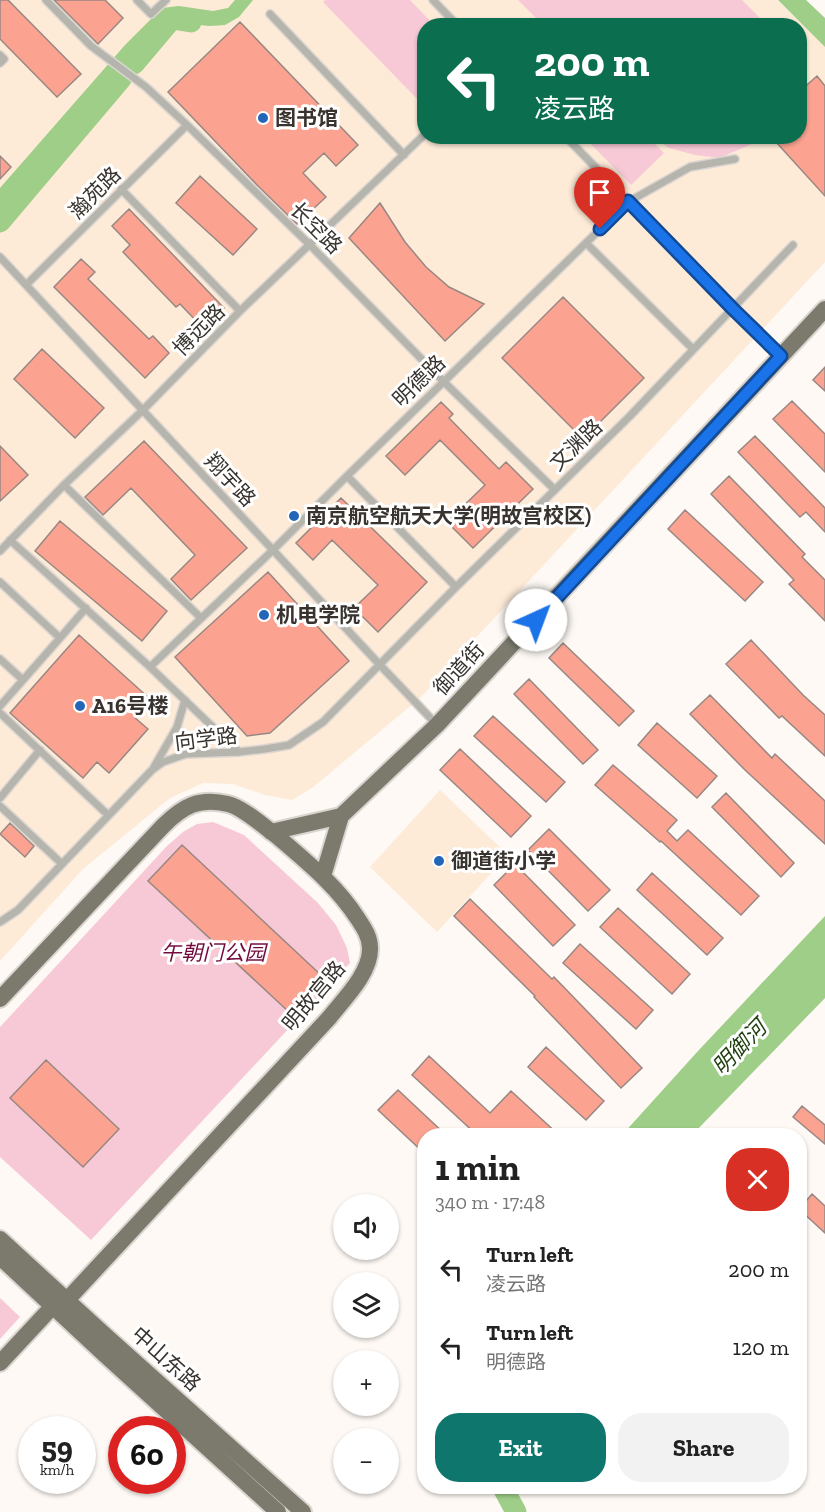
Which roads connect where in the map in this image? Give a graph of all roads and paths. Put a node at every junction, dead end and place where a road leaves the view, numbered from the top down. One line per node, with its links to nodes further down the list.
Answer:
1 (46, 0): 9 (lane, 长空路)
2 (137, 0): 3 (lane)
3 (166, 0)
4 (433, 0): 6 (lane)
5 (270, 14): 12 (lane)
6 (450, 18)
7 (0, 56): 8 (lane)
8 (0, 63)
9 (187, 124): 14 (lane, 瀚苑路); 17 (lane, 长空路)
10 (417, 142): 12 (lane, 博远路)
11 (573, 144): 15 (lane)
12 (404, 155): 17 (lane, 博远路)
13 (735, 159): 15 (lane, 明德路)
14 (122, 189): 20 (lane, 瀚苑路); 23 (lane)
15 (628, 201): 16 (lane, 明德路); 21 (lane)
16 (586, 243): 24 (lane); 26 (lane, 明德路)
17 (310, 244): 23 (lane, 博远路); 26 (lane, 长空路)
18 (793, 245): 21 (lane, 文渊路)
19 (0, 257): 20 (lane, 翔宇路)
20 (26, 285): 27 (lane, 翔宇路)
21 (733, 309): 24 (lane, 文渊路); 25 (lane)
22 (825, 309): 25 (main road, 御道街)
23 (240, 311): 27 (lane, 博远路)
24 (693, 349): 30 (lane, 文渊路)
25 (781, 356): 46 (main road, 御道街)
26 (443, 381): 28 (lane, 明德路); 30 (lane, 长空路)
27 (143, 410): 29 (lane, 博远路); 32 (lane, 翔宇路)
28 (346, 476): 32 (lane, 明德路); 35 (lane)
29 (64, 485): 31 (lane, 博远路); 37 (lane)
30 (554, 489): 35 (lane, 文渊路)
31 (10, 540): 33 (lane, 博远路); 36 (lane)
32 (273, 550): 37 (lane, 明德路); 40 (lane, 翔宇路)
33 (0, 551)
34 (0, 582): 38 (lane)
35 (456, 586): 40 (lane, 文渊路)
36 (86, 608): 38 (lane); 41 (lane)
37 (201, 618): 41 (lane, 明德路)
38 (60, 638): 42 (lane)
39 (0, 659): 42 (lane)
40 (380, 665): 46 (lane, 翔宇路); 48 (lane, 向学路)
41 (150, 667): 43 (lane)
42 (23, 680): 44 (lane)
43 (185, 700): 48 (lane); 49 (lane)
44 (0, 706)
45 (0, 713): 47 (lane)
46 (438, 725): 53 (main road, 御道街)
47 (40, 750): 50 (lane); 52 (lane)
48 (238, 752): 49 (lane, 向学路)
49 (152, 770): 52 (lane, 向学路)
50 (0, 798)
51 (0, 806): 55 (lane)
52 (108, 815): 55 (lane, 向学路)
53 (340, 816): 54 (main road, 御道街); 56 (main road)
54 (271, 832): 56 (main road, 明故宫路); 58 (main road, 明故宫路)
55 (61, 863): 57 (lane, 向学路)
56 (323, 876): 61 (main road, 明故宫路)
57 (0, 922)
58 (0, 999)
59 (0, 1239): 61 (main road, 中山东路)
60 (0, 1257): 61 (main road, 中山东路)
61 (60, 1303): 62 (main road, 明故宫路); 63 (main road, 中山东路); 64 (main road, 中山东路)
62 (0, 1364)
63 (278, 1512)
64 (303, 1512)

